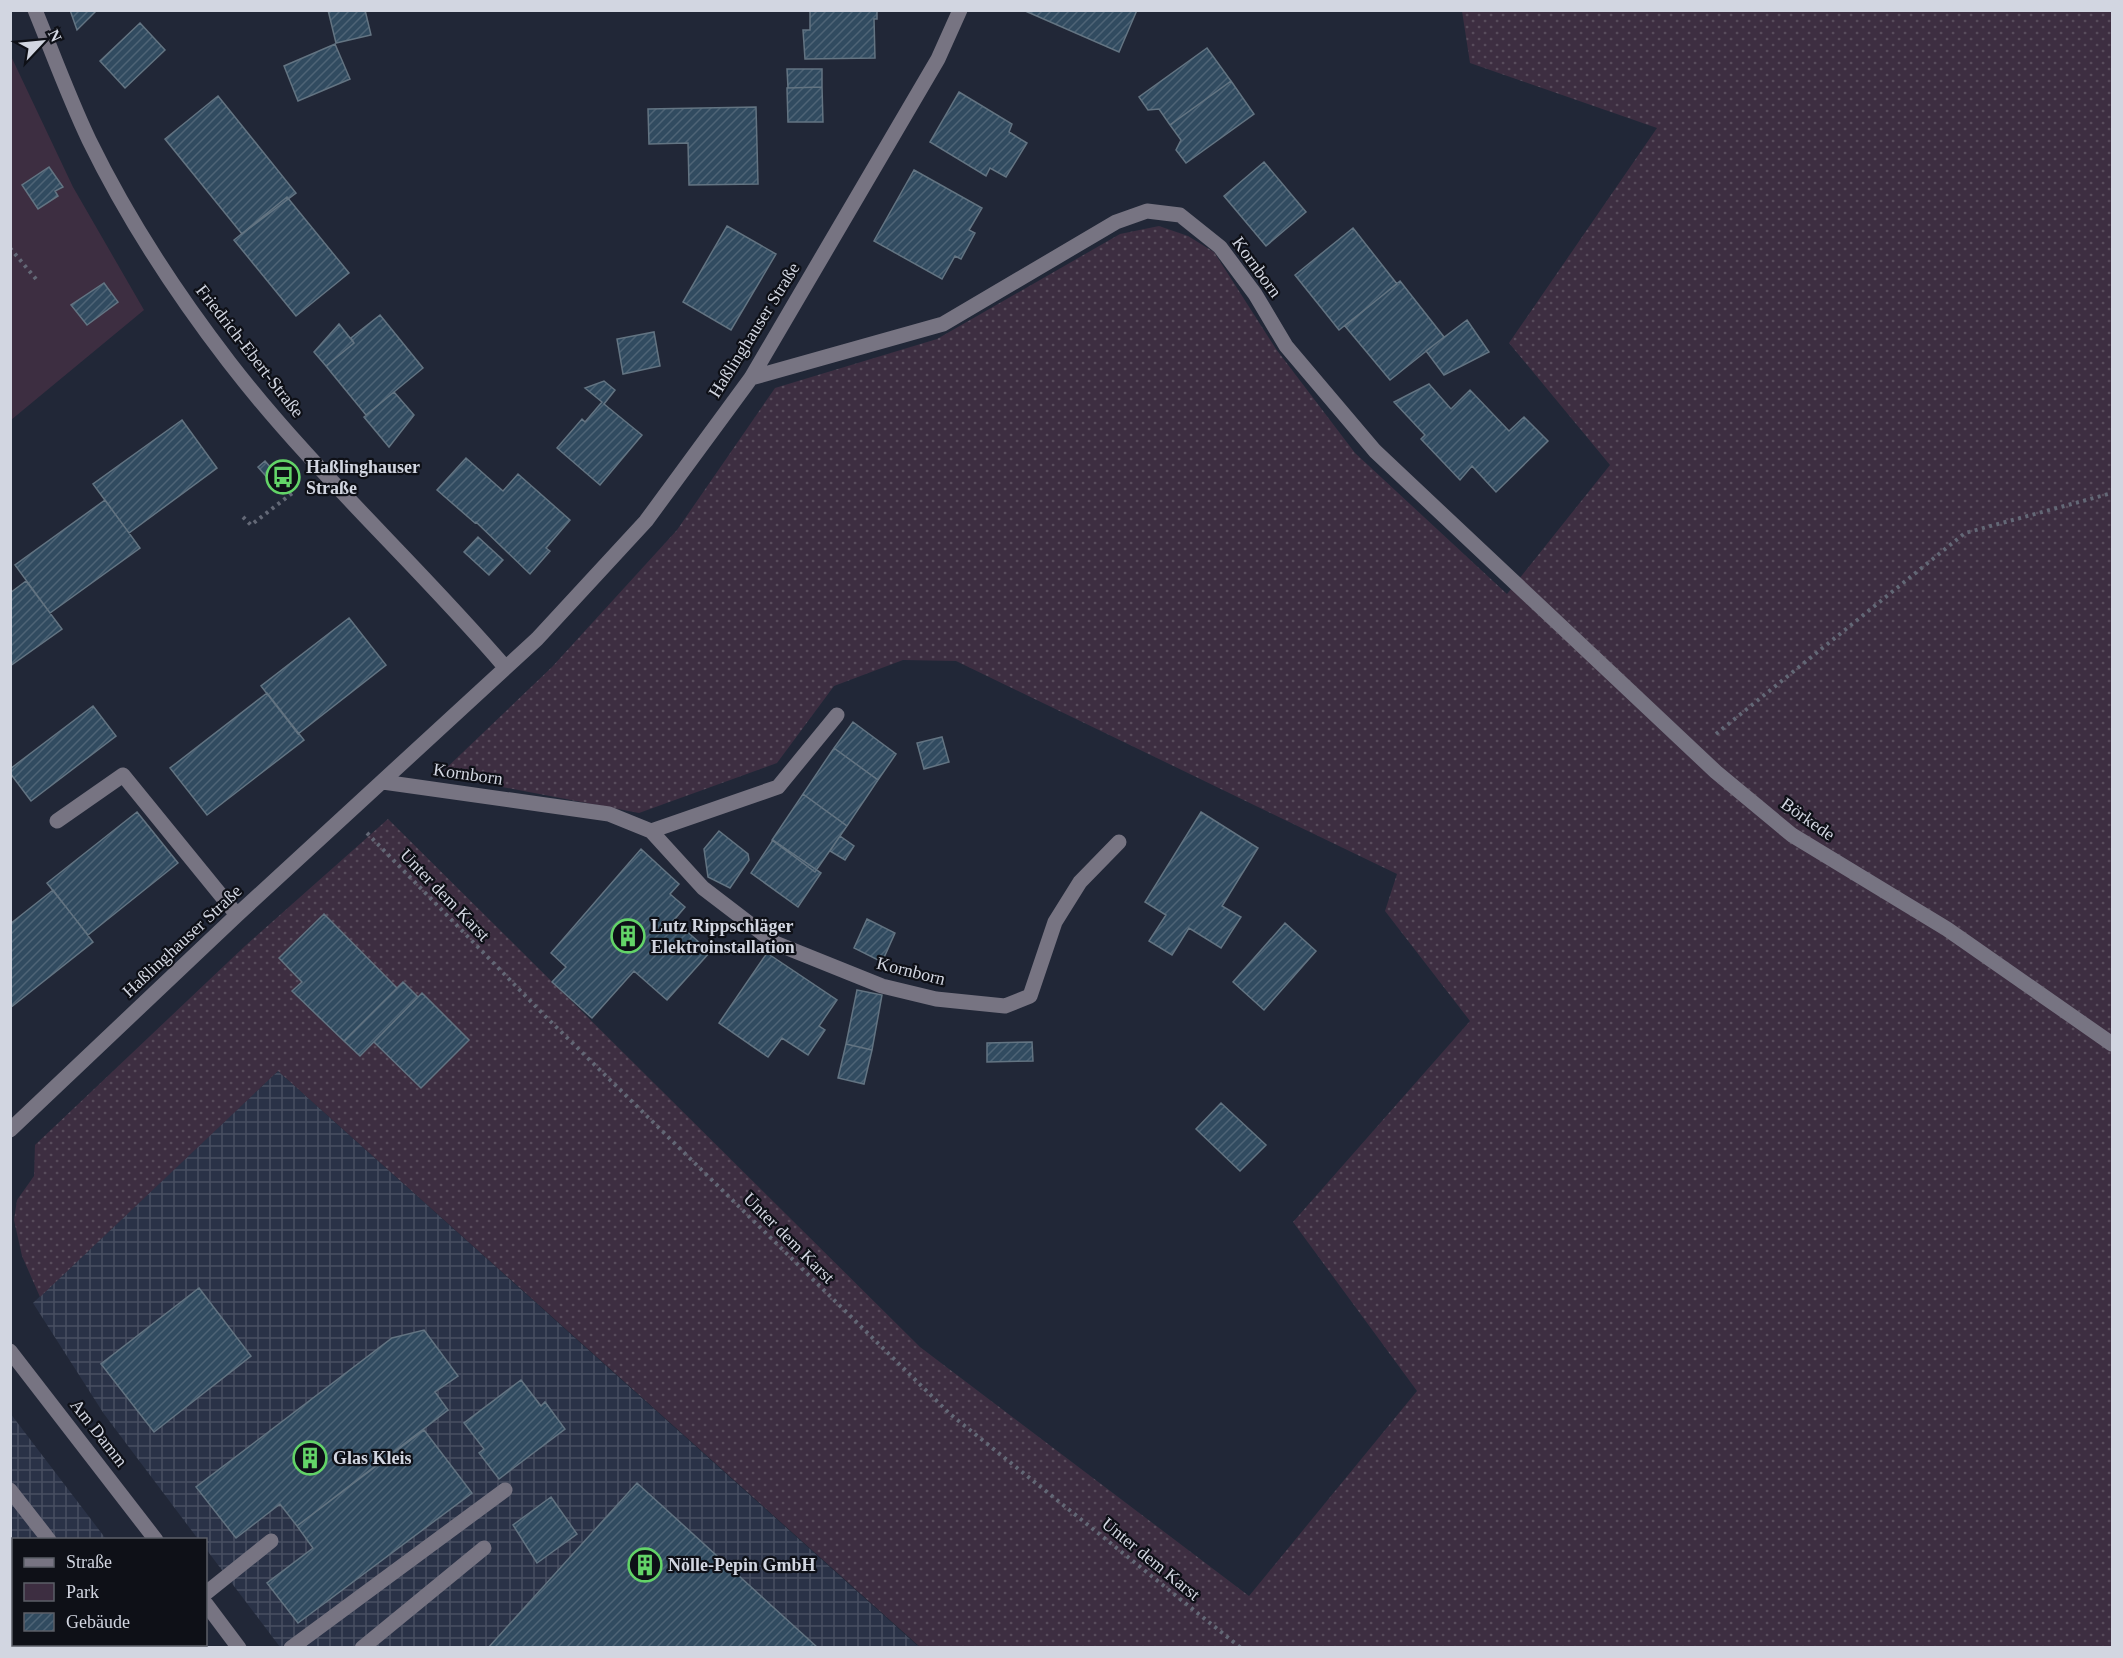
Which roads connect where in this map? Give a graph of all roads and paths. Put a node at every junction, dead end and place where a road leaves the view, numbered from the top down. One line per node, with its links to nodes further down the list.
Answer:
1 (35, 10): 10 (street, Friedrich-Ebert-Straße)
2 (960, 10): 5 (street, Haßlinghauser Straße)
3 (10, 248): 4 (path)
4 (36, 279)
5 (751, 378): 9 (street, Kornborn); 10 (street, Haßlinghauser Straße)
6 (295, 491): 8 (path)
7 (2112, 493): 12 (path)
8 (243, 517)
9 (1515, 582): 12 (street, Börkede)
10 (505, 667): 13 (street, Haßlinghauser Straße)
11 (837, 715): 16 (street)
12 (1695, 751): 19 (street, Börkede)
13 (383, 782): 14 (street, Haßlinghauser Straße); 16 (street, Kornborn)
14 (348, 814): 18 (street, Haßlinghauser Straße); 33 (path, Unter dem Karst)
15 (57, 821): 18 (street)
16 (651, 831): 17 (street, Kornborn)
17 (1119, 842)
18 (237, 915): 20 (street, Haßlinghauser Straße)
19 (2112, 1044)
20 (10, 1130)
21 (13, 1359): 25 (street, Am Damm)
22 (10, 1490): 24 (street)
23 (505, 1490): 31 (street)
24 (48, 1538)
25 (155, 1538)
26 (271, 1541): 28 (street)
27 (484, 1548): 32 (street)
28 (207, 1592)
29 (207, 1605): 30 (street)
30 (239, 1647)
31 (291, 1647)
32 (362, 1647)
33 (1241, 1647)

